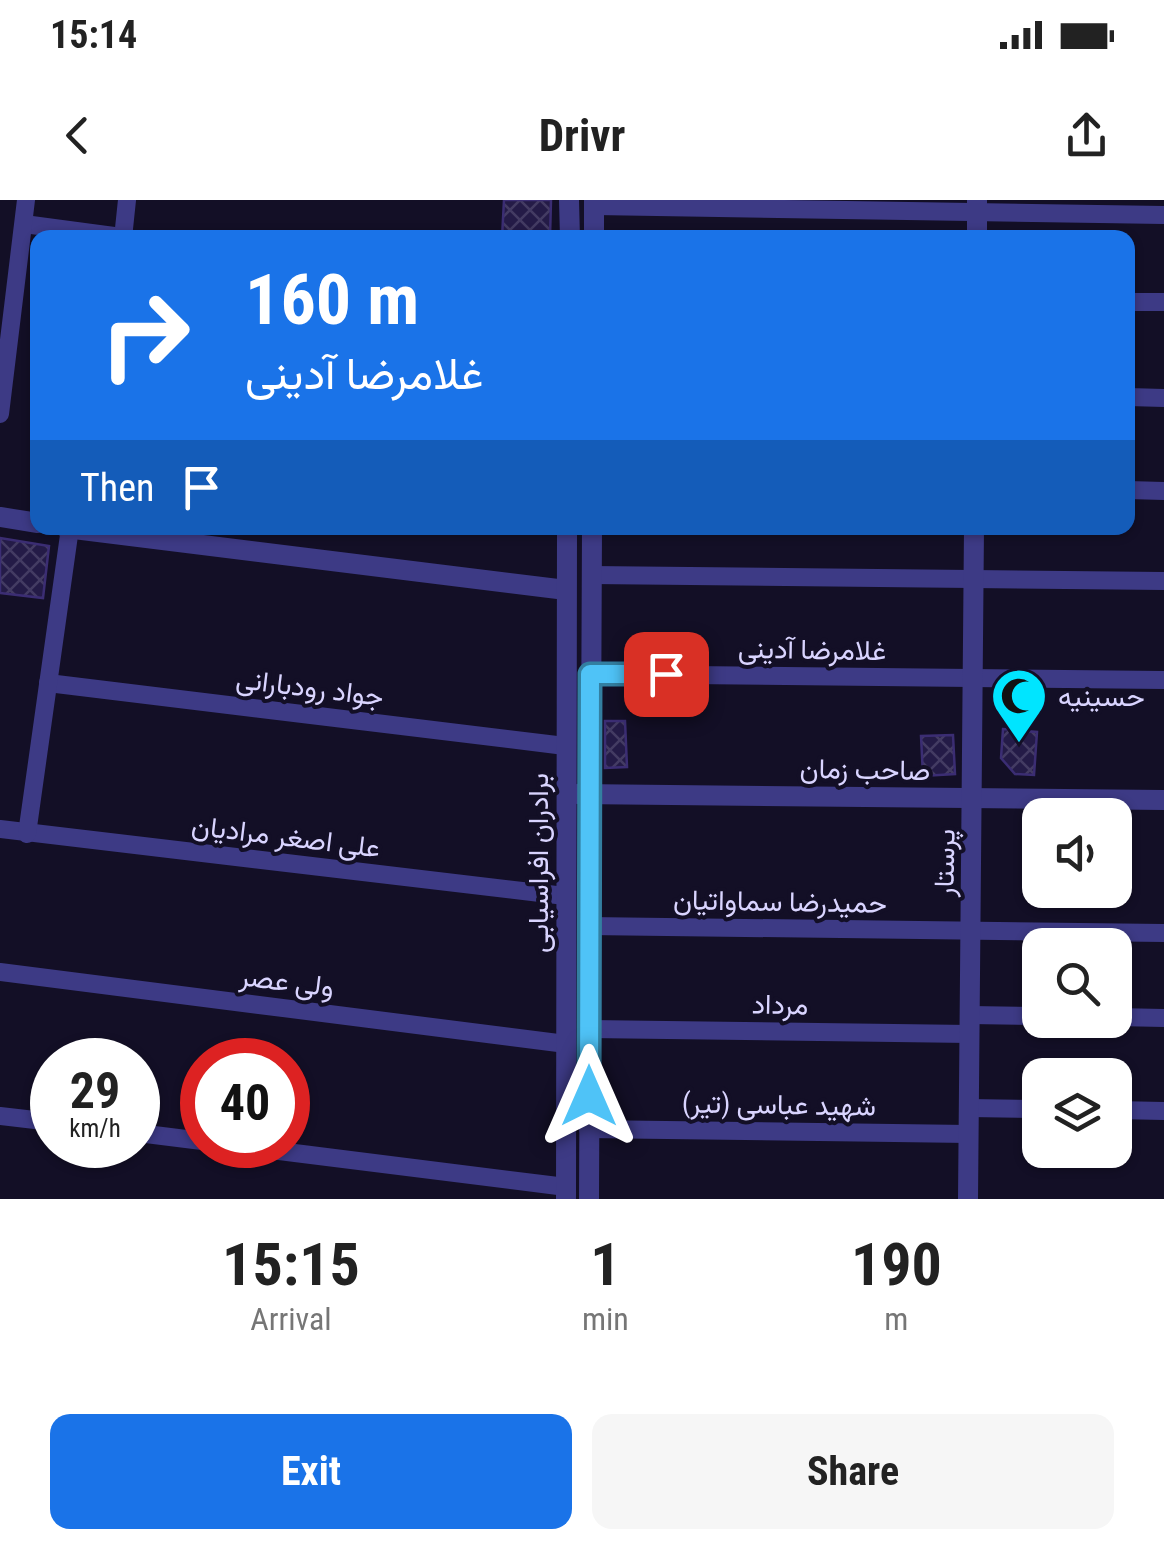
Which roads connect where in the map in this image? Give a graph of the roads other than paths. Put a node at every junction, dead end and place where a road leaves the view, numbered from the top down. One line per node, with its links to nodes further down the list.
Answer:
1 (26, 200): 7 (street)
2 (128, 200): 9 (street)
3 (569, 200): 10 (street)
4 (594, 203): 5 (street); 11 (street)
5 (977, 206): 6 (street)
6 (1164, 215)
7 (24, 224): 8 (street); 16 (street)
8 (71, 230)
9 (126, 230)
10 (570, 230)
11 (594, 230)
12 (1135, 302): 13 (street)
13 (1164, 302)
14 (1135, 397): 15 (street)
15 (1164, 398)
16 (0, 414)
17 (1135, 490): 18 (street)
18 (1164, 491)
19 (0, 518): 20 (street)
20 (30, 522)
21 (67, 535): 33 (street)
22 (145, 535): 29 (street)
23 (567, 535): 29 (street, برادران افراسیابی)
24 (592, 535): 26 (street, برادران افراسیابی)
25 (974, 535): 27 (street, پرستار)
26 (592, 576): 27 (street); 30 (street, برادران افراسیابی)
27 (974, 580): 28 (street); 31 (street, پرستار)
28 (1164, 581)
29 (566, 590): 34 (street, برادران افراسیابی)
30 (590, 674): 31 (street, غلامرضا آدینی); 36 (street, برادران افراسیابی)
31 (973, 678): 32 (street, غلامرضا آدینی); 37 (street, پرستار)
32 (1164, 680)
33 (48, 684): 34 (street, جواد رودبارانی); 40 (street)
34 (564, 746): 35 (street, برادران افراسیابی)
35 (565, 794): 36 (street, صاحب زمان); 41 (street, برادران افراسیابی)
36 (590, 794): 37 (street, صاحب زمان); 42 (street, برادران افراسیابی)
37 (972, 798): 38 (street, صاحب زمان); 43 (street, پرستار)
38 (1164, 800)
39 (0, 829): 40 (street, علی اصغر مرادیان)
40 (28, 834): 41 (street, علی اصغر مرادیان)
41 (565, 896): 51 (street, برادران افراسیابی)
42 (588, 926): 43 (street, حمیدرضا سماواتیان); 50 (street, برادران افراسیابی)
43 (971, 931): 44 (street, حمیدرضا سماواتیان); 49 (street, پرستار)
44 (1164, 933)
45 (0, 972): 51 (street, ولی عصر)
46 (1132, 1017): 48 (street)
47 (1022, 1018): 49 (street, مرداد)
48 (1164, 1018)
49 (970, 1024): 50 (street, مرداد); 52 (street, پرستار)
50 (589, 1030): 58 (street, برادران افراسیابی)
51 (566, 1044): 61 (street, برادران افراسیابی)
52 (969, 1108): 53 (street); 59 (street, پرستار)
53 (1022, 1109)
54 (1132, 1110): 55 (street)
55 (1164, 1111)
56 (0, 1116): 57 (street)
57 (30, 1119)
58 (588, 1128): 59 (street, شهید عباسی (تیر)); 62 (street, برادران افراسیابی)
59 (969, 1134): 63 (street, پرستار)
60 (310, 1156): 61 (street)
61 (566, 1193)
62 (589, 1199)
63 (968, 1199)

